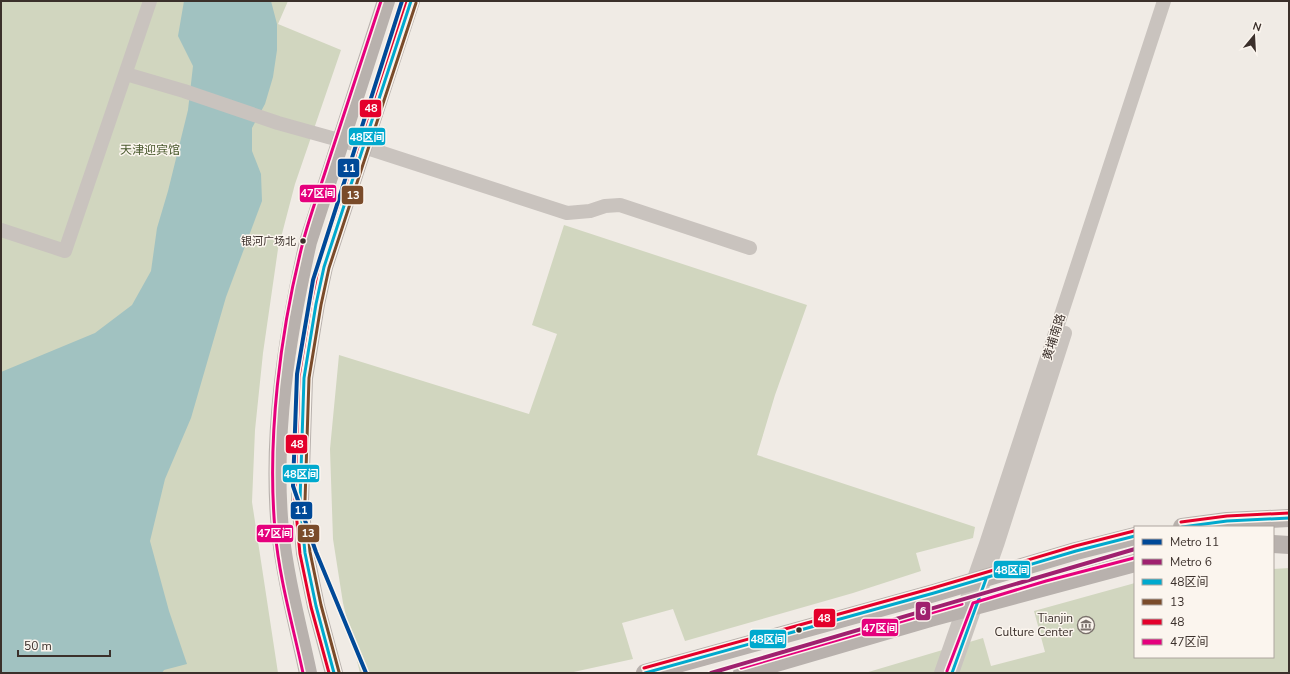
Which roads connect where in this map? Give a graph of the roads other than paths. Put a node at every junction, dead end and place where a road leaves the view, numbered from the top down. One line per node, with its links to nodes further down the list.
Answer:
1 (150, 1): 6 (street)
2 (386, 1): 7 (main road)
3 (411, 1): 8 (main road)
4 (1164, 1): 17 (street, 黄埔南路)
5 (1172, 1): 17 (street, 黄埔南路)
6 (126, 74): 7 (street); 9 (street)
7 (340, 140): 8 (street); 19 (main road)
8 (364, 147): 10 (street); 20 (main road)
9 (1, 230)
10 (750, 248)
11 (1289, 518): 12 (main road)
12 (1189, 526)
13 (1134, 536): 17 (main road)
14 (1274, 544): 15 (main road)
15 (1289, 545)
16 (1134, 563): 18 (main road)
17 (979, 581): 18 (street, 黄埔南路); 21 (main road)
18 (969, 608): 22 (main road); 23 (street, 黄埔南路); 24 (street, 黄埔南路)
19 (308, 673)
20 (334, 673)
21 (645, 673)
22 (742, 673)
23 (941, 673)
24 (952, 673)

